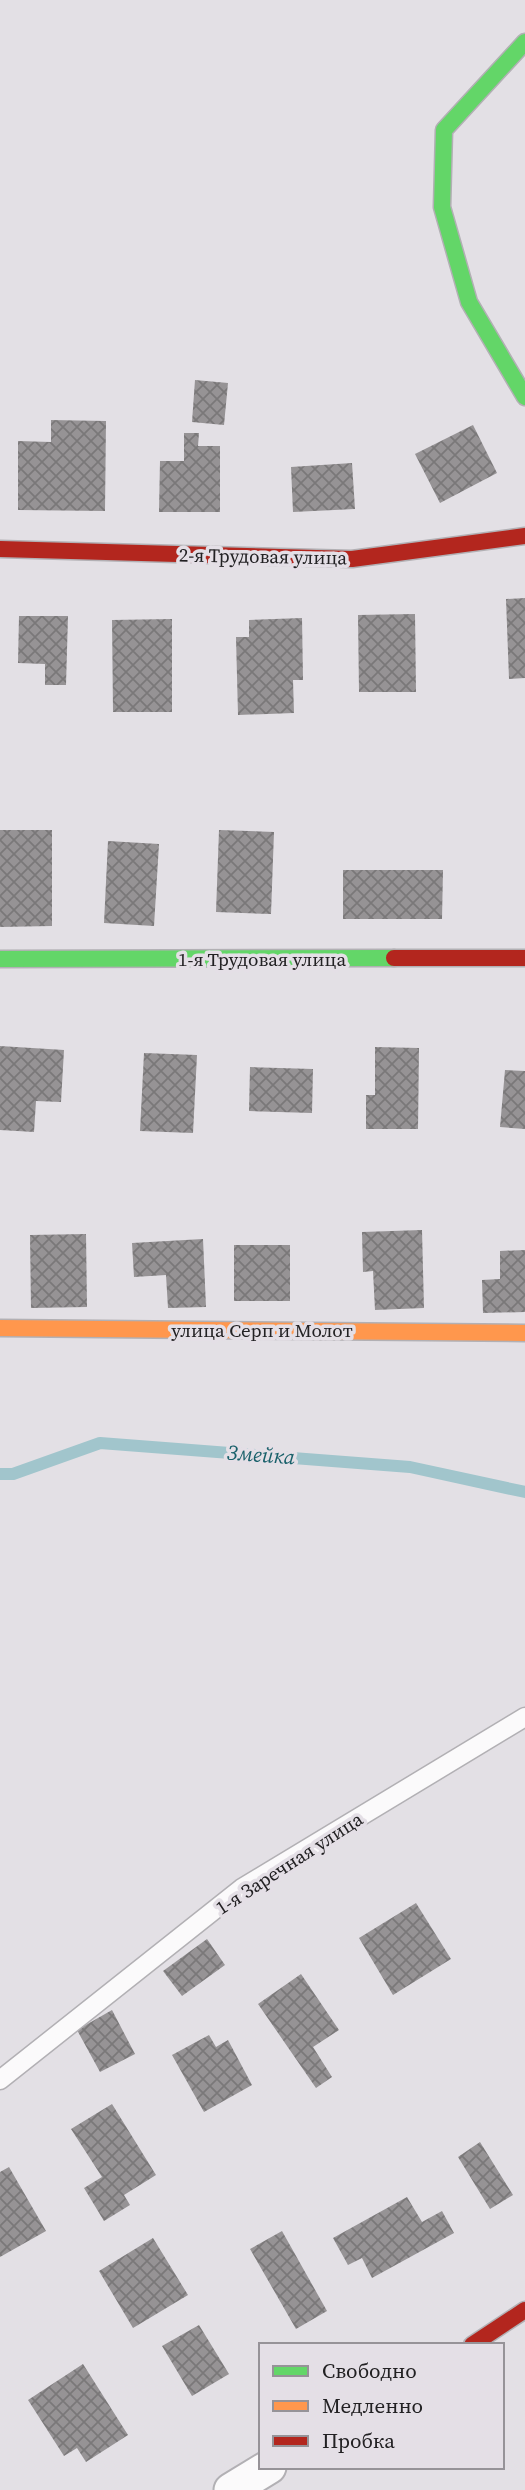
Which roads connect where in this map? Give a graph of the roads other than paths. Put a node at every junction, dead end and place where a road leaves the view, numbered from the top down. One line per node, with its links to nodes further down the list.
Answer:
1 (525, 42): 2 (street)
2 (525, 397)
3 (525, 536): 4 (street, 2-я Трудовая улица)
4 (0, 549)
5 (525, 958): 6 (street, 1-я Трудовая улица)
6 (0, 959)
7 (0, 1328): 8 (street, улица Серп и Молот)
8 (525, 1333)
9 (525, 1717): 10 (lane, 1-я Заречная улица)
10 (0, 2080)
11 (525, 2310): 12 (street)
12 (474, 2343)
13 (266, 2469): 14 (street)
14 (232, 2490)

